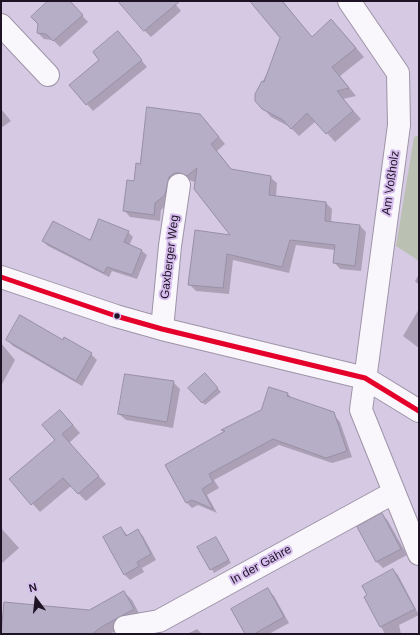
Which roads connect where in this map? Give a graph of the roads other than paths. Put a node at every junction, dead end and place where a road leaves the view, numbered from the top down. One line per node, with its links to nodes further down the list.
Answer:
1 (349, 1): 7 (street, Am Voßholz)
2 (1, 25): 3 (street)
3 (48, 75)
4 (179, 185): 6 (street, Gaxberger Weg)
5 (1, 277): 6 (street)
6 (162, 329): 7 (street)
7 (365, 378): 8 (street); 9 (street, Am Voßholz)
8 (419, 412)
9 (393, 493): 10 (street, Am Voßholz); 11 (street, In der Gähre)
10 (419, 554)
11 (125, 627)

